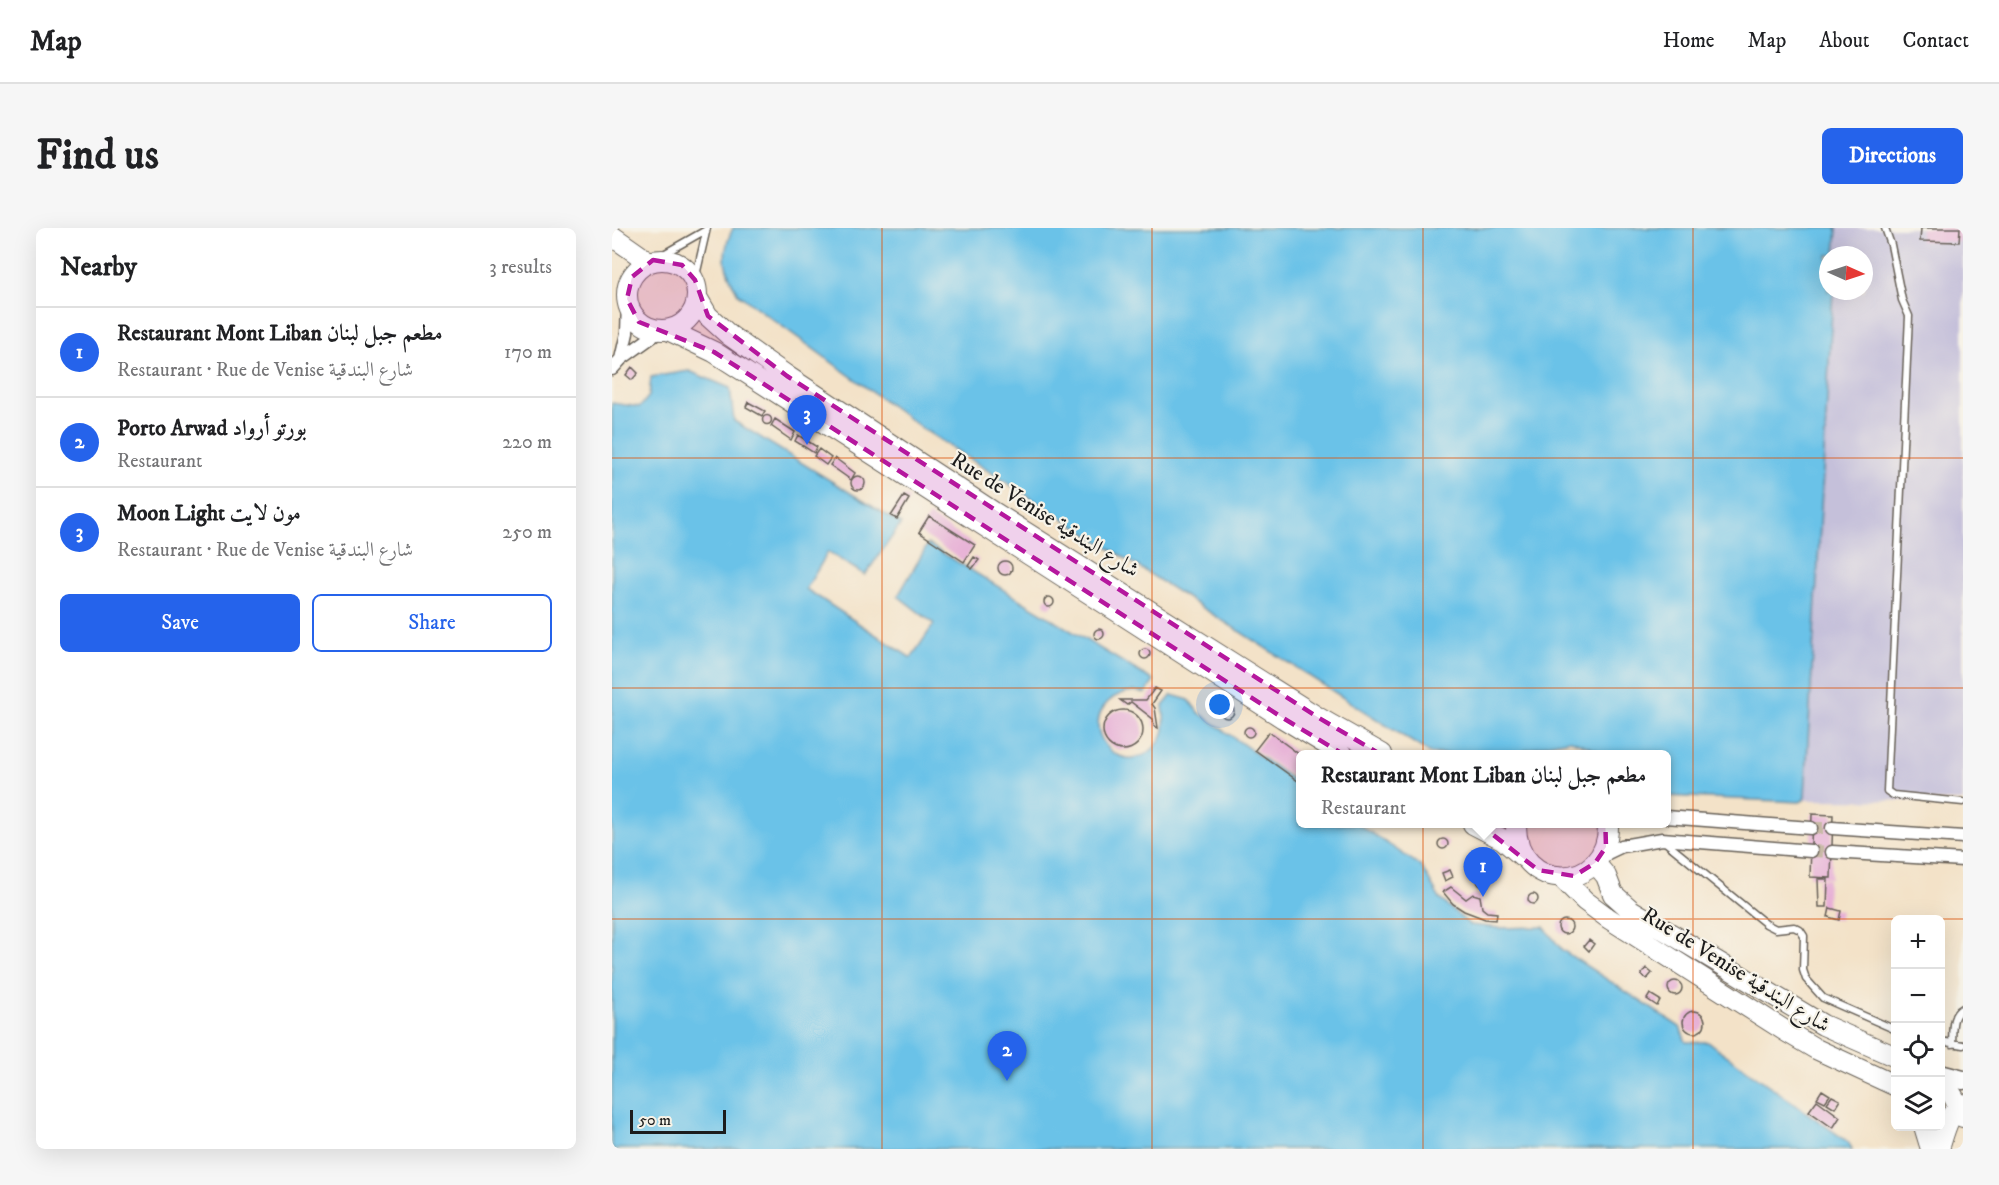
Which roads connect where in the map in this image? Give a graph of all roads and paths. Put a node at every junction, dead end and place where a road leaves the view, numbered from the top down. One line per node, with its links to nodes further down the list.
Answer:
1 (1885, 228): 13 (lane)
2 (707, 229): 4 (lane); 6 (lane)
3 (612, 236): 4 (main road)
4 (651, 261): 6 (main road); 7 (main road)
5 (612, 278): 7 (main road)
6 (696, 289): 8 (main road); 12 (main road, Rue de Venise شارع البندقية)
7 (627, 301): 8 (main road); 9 (street)
8 (664, 330): 9 (street); 11 (main road, Rue de Venise شارع البندقية)
9 (621, 359): 10 (street)
10 (612, 369)
11 (1335, 750)
12 (1375, 750)
13 (1963, 802)
14 (1671, 817): 18 (street)
15 (1481, 828): 26 (main road)
16 (1516, 828): 26 (main road)
17 (1608, 828): 24 (main road)
18 (1811, 828)
19 (1832, 828): 20 (street)
20 (1963, 837)
21 (1662, 839): 22 (street); 24 (street); 29 (lane)
22 (1810, 851)
23 (1832, 852): 25 (street)
24 (1598, 860): 27 (main road); 33 (main road, Rue de Venise شارع البندقية)
25 (1963, 860)
26 (1529, 862): 27 (main road)
27 (1561, 877): 37 (main road, Rue de Venise شارع البندقية)
28 (1963, 1008): 31 (lane)
29 (1891, 1028)
30 (1945, 1042): 31 (lane)
31 (1952, 1044): 32 (lane)
32 (1963, 1045)
33 (1891, 1055)
34 (1945, 1075): 35 (main road)
35 (1963, 1080)
36 (1945, 1084): 38 (main road)
37 (1891, 1085)
38 (1958, 1107): 41 (main road)
39 (1926, 1131): 40 (main road)
40 (1931, 1149)
41 (1940, 1149)

